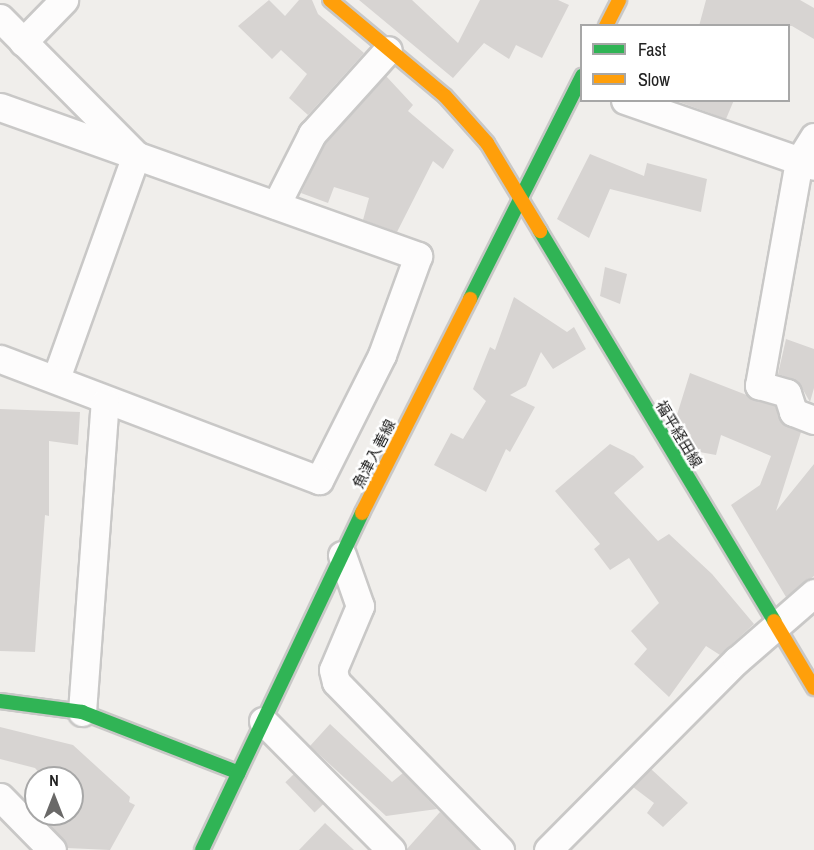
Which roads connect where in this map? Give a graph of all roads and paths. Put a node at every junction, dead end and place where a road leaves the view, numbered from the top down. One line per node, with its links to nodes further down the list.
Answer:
1 (64, 0): 6 (street)
2 (330, 0): 7 (main road, 福平経田線)
3 (619, 0): 5 (main road)
4 (0, 18): 6 (street)
5 (607, 24)
6 (23, 42): 12 (street)
7 (388, 50): 14 (main road, 福平経田線); 15 (street)
8 (580, 82): 14 (main road, 魚津入善線)
9 (631, 102): 13 (street)
10 (0, 107): 12 (street)
11 (814, 136): 13 (street)
12 (136, 155): 15 (street); 17 (street)
13 (807, 164): 19 (street)
14 (518, 196): 20 (main road, 魚津入善線); 22 (main road, 福平経田線)
15 (276, 205): 18 (street)
16 (0, 359): 17 (street)
17 (56, 379): 18 (street)
18 (105, 402): 25 (street)
19 (814, 420)
20 (342, 555): 26 (main road, 魚津入善線); 32 (street)
21 (814, 593): 22 (street)
22 (776, 629): 23 (main road, 福平経田線); 33 (street)
23 (814, 688)
24 (0, 701): 25 (main road)
25 (82, 712): 27 (main road)
26 (263, 721): 27 (main road, 魚津入善線); 31 (street)
27 (238, 773): 30 (main road, 魚津入善線)
28 (0, 797): 29 (street)
29 (52, 850)
30 (202, 850)
31 (391, 850)
32 (500, 850)
33 (548, 850)

